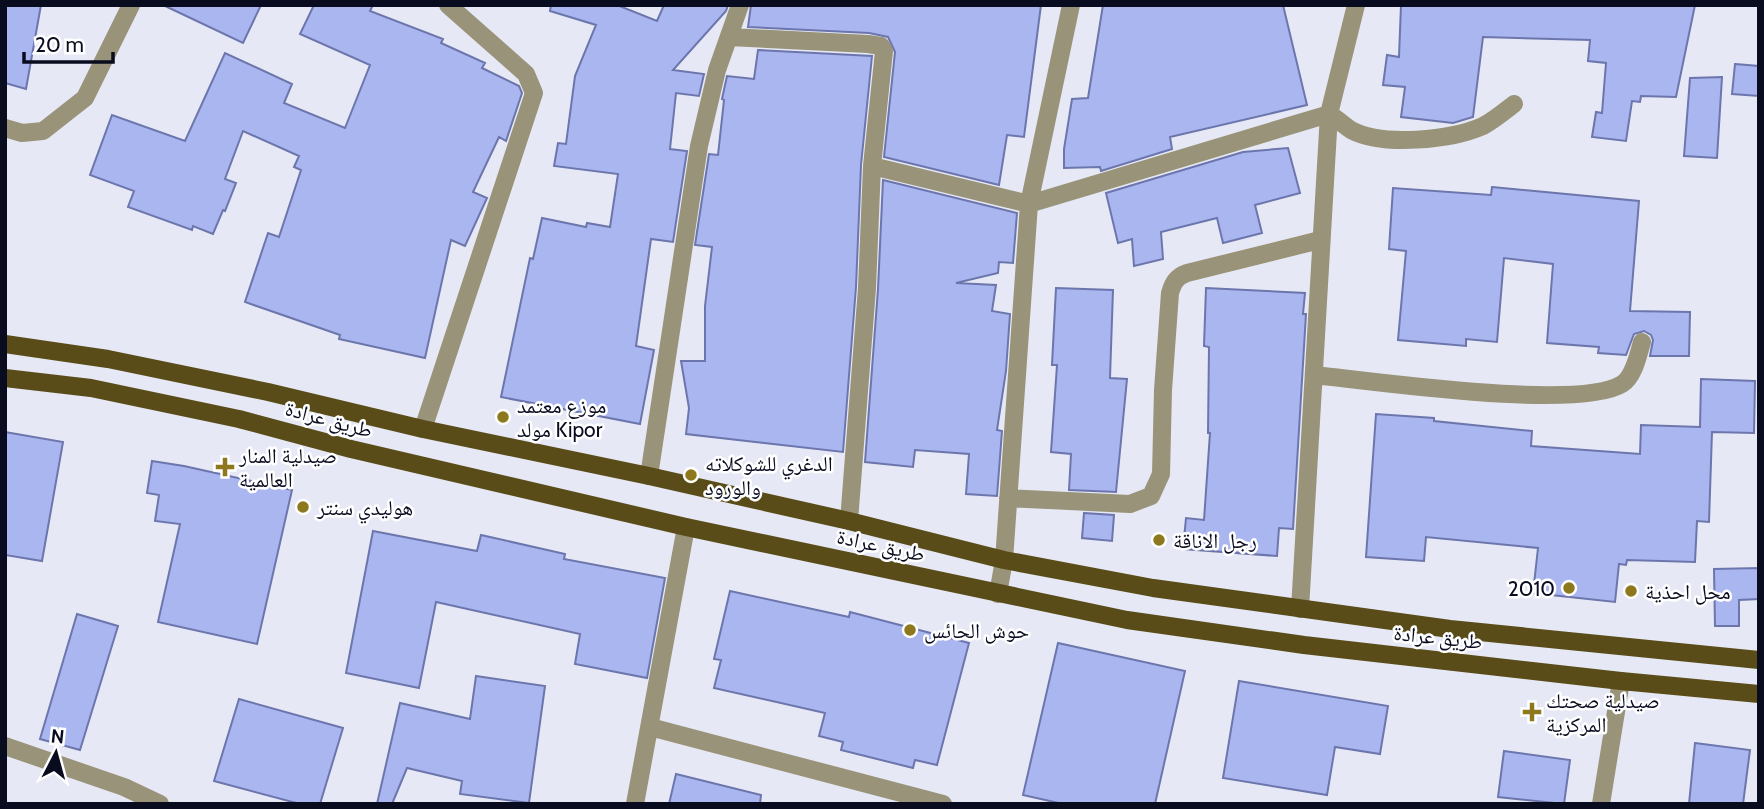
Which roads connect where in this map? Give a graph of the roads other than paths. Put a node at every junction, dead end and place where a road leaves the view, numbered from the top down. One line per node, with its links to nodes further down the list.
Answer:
1 (131, 5): 9 (street)
2 (448, 5): 17 (street)
3 (740, 5): 6 (street)
4 (1071, 5): 11 (street)
5 (1356, 5): 8 (street)
6 (730, 37): 10 (street); 18 (street)
7 (1514, 104): 8 (street)
8 (1329, 114): 11 (street); 12 (street)
9 (5, 128)
10 (872, 166): 11 (street); 20 (street)
11 (1028, 204): 19 (street)
12 (1320, 240): 15 (street); 19 (street)
13 (1642, 342): 15 (street)
14 (5, 344): 17 (main road, طريق عرادة)
15 (1314, 375): 24 (street)
16 (5, 378): 21 (main road, طريق عرادة)
17 (424, 429): 18 (main road, طريق عرادة)
18 (649, 476): 20 (main road, طريق عرادة)
19 (1008, 498): 22 (street)
20 (849, 521): 22 (main road, طريق عرادة)
21 (686, 527): 23 (main road, طريق عرادة); 28 (street)
22 (1004, 560): 23 (street); 24 (main road, طريق عرادة)
23 (998, 594): 26 (main road, طريق عرادة)
24 (1300, 609): 25 (main road, طريق عرادة)
25 (1759, 660)
26 (1621, 681): 27 (main road, طريق عرادة); 33 (street)
27 (1759, 694)
28 (650, 727): 31 (street); 32 (street)
29 (5, 746): 30 (street)
30 (160, 804)
31 (635, 804)
32 (943, 804)
33 (1601, 804)

